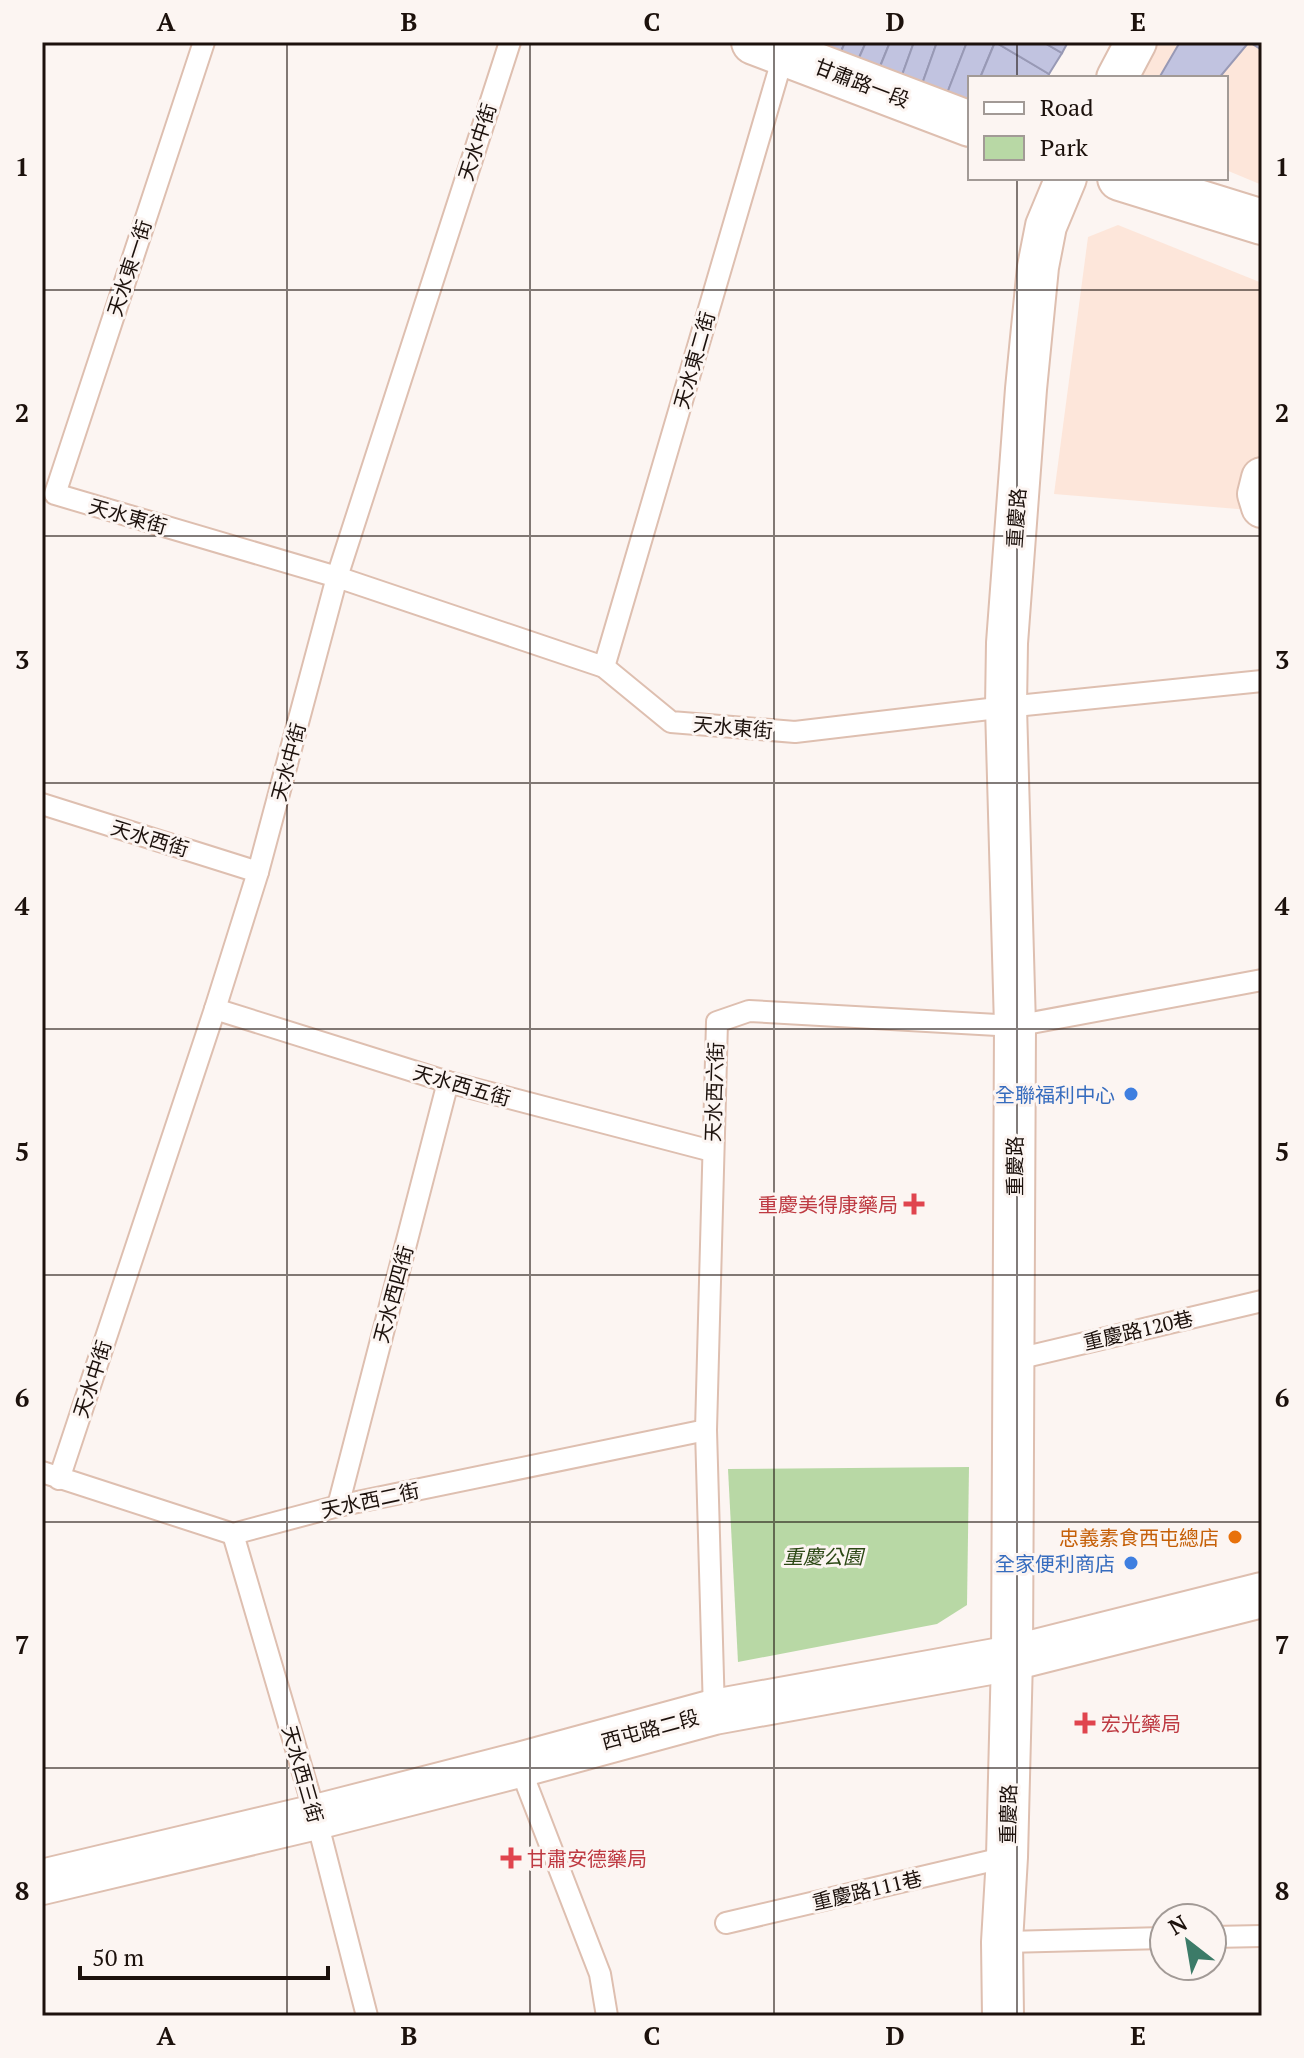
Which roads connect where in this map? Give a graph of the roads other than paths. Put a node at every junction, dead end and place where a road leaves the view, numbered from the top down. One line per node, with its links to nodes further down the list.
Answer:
1 (204, 42): 11 (lane, 天水東一街)
2 (510, 42): 13 (lane, 天水中街)
3 (1136, 42): 5 (street)
4 (769, 48): 6 (street, 甘肅路一段); 14 (lane, 天水東二街)
5 (1118, 76)
6 (968, 123)
7 (1065, 180): 16 (street, 重慶路)
8 (1126, 180): 9 (street)
9 (1262, 222)
10 (1262, 478): 12 (street)
11 (55, 494): 13 (lane, 天水東街)
12 (1262, 507)
13 (337, 577): 14 (lane, 天水東街); 18 (lane, 天水中街)
14 (604, 667): 16 (lane, 天水東街)
15 (1262, 681): 16 (lane, 天水東街)
16 (1006, 707): 21 (street, 重慶路)
17 (42, 804): 18 (lane, 天水西街)
18 (258, 872): 20 (lane, 天水中街)
19 (1262, 980): 21 (lane, 天水西六街)
20 (215, 1009): 22 (lane, 天水西五街); 27 (lane, 天水中街)
21 (1015, 1026): 23 (lane, 天水西六街); 25 (street, 重慶路)
22 (448, 1082): 23 (lane, 天水西五街); 28 (lane, 天水西四街)
23 (712, 1151): 26 (lane, 天水西六街)
24 (1262, 1301): 25 (lane, 重慶路120巷)
25 (1013, 1360): 31 (street, 重慶路)
26 (706, 1430): 28 (lane, 天水西二街); 32 (lane, 天水西六街)
27 (50, 1475): 29 (lane)
28 (338, 1506): 29 (lane, 天水西二街)
29 (233, 1534): 34 (lane, 天水西三街)
30 (1262, 1595): 31 (street, 西屯路二段)
31 (1012, 1658): 32 (street, 西屯路二段); 35 (street, 重慶路)
32 (714, 1712): 33 (street, 西屯路二段)
33 (519, 1765): 34 (street, 西屯路二段); 43 (lane)
34 (316, 1817): 36 (street, 西屯路二段); 42 (lane, 天水西三街)
35 (1007, 1857): 37 (lane, 重慶路111巷); 41 (street, 重慶路)
36 (42, 1882)
37 (726, 1923)
38 (1262, 1936): 39 (lane)
39 (1228, 1937)
40 (1148, 1938): 41 (lane)
41 (1002, 1942): 44 (street, 重慶路)
42 (367, 2016)
43 (607, 2016)
44 (1003, 2016)

